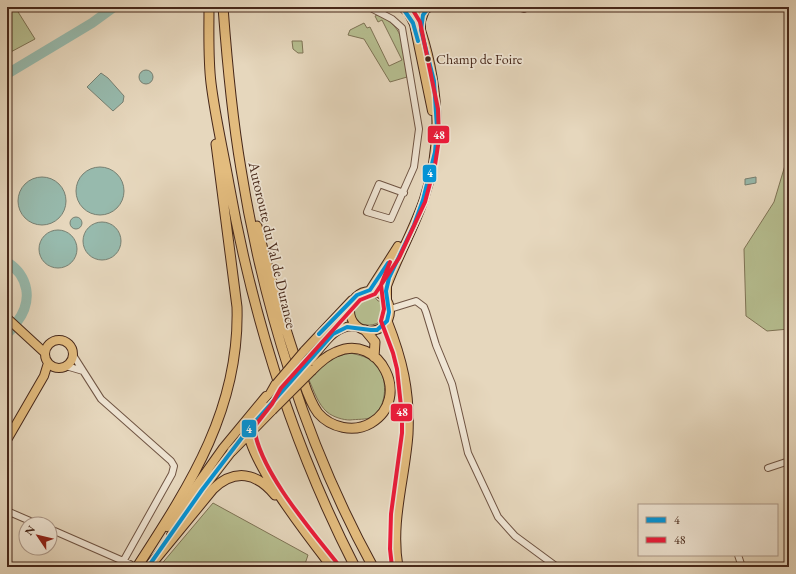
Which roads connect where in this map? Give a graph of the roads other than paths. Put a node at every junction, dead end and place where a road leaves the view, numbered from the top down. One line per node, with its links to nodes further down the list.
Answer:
1 (209, 7): 8 (highway, Autoroute du Val de Durance)
2 (224, 7): 9 (highway, Autoroute du Val de Durance)
3 (369, 7): 10 (street)
4 (518, 7): 5 (street)
5 (525, 7)
6 (405, 10): 7 (main road); 11 (main road)
7 (425, 10): 13 (main road)
8 (211, 83): 41 (highway); 45 (highway, Autoroute du Val de Durance)
9 (233, 111): 21 (highway); 46 (highway, Autoroute du Val de Durance)
10 (404, 193): 10 (street)
11 (370, 290): 12 (main road); 13 (main road)
12 (353, 299): 16 (main road); 28 (main road, bridge)
13 (389, 305): 15 (main road); 48 (street)
14 (7, 318): 17 (main road)
15 (387, 321): 16 (main road); 47 (highway)
16 (361, 329): 21 (highway); 24 (main road)
17 (32, 339): 18 (main road); 19 (main road)
18 (50, 343): 19 (main road); 20 (main road)
19 (45, 353): 22 (main road)
20 (73, 356): 23 (main road); 26 (street)
21 (374, 357): 24 (highway)
22 (48, 363): 25 (main road); 27 (main road)
23 (66, 366): 25 (main road); 26 (street)
24 (310, 366): 29 (highway, bridge)
25 (57, 368): 27 (main road)
26 (83, 371): 40 (street)
27 (44, 376): 31 (main road)
28 (276, 384): 29 (highway)
29 (269, 403): 30 (highway); 41 (main road)
30 (247, 433): 32 (highway); 37 (highway)
31 (7, 440)
32 (232, 451): 43 (main road)
33 (789, 460): 34 (street)
34 (768, 468)
35 (7, 511): 36 (street)
36 (19, 516)
37 (302, 528): 43 (highway); 44 (highway)
38 (58, 533): 40 (street)
39 (738, 556): 49 (street)
40 (124, 560): 41 (street); 42 (street)
41 (135, 566)
42 (120, 567)
43 (148, 567)
44 (332, 567)
45 (355, 567)
46 (373, 567)
47 (398, 567)
48 (557, 567)
49 (742, 567)

